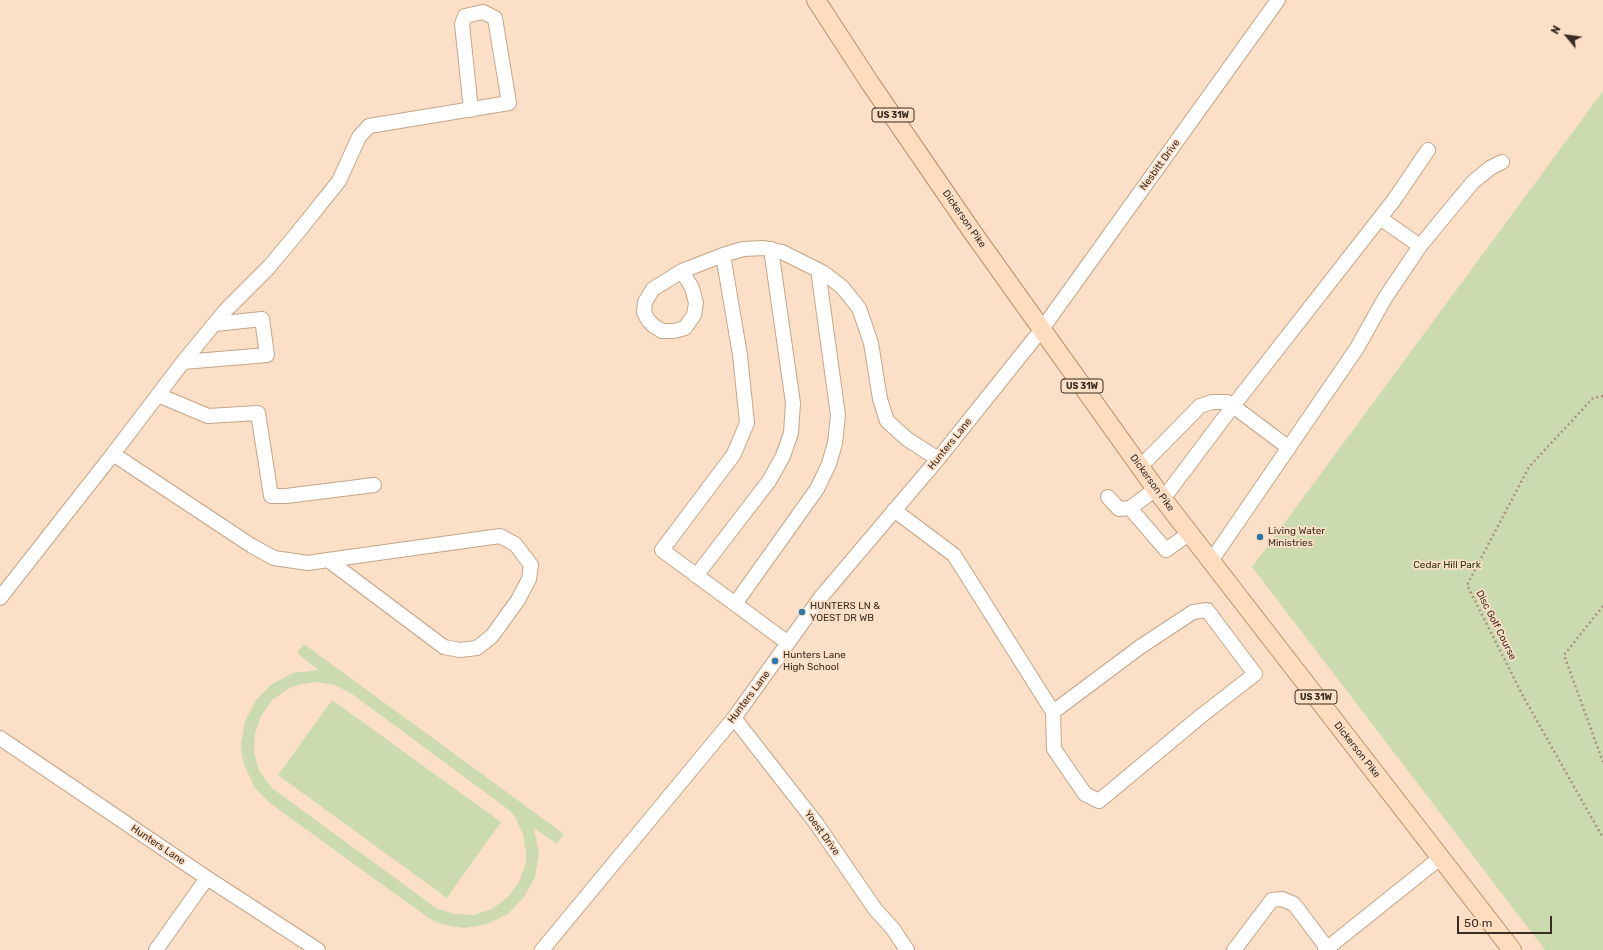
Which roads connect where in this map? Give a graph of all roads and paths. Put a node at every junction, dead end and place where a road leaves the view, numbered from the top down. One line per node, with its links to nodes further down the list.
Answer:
1 (816, 0): 13 (main road, Dickerson Pike / US 31W)
2 (1278, 0): 13 (street, Nesbitt Drive)
3 (471, 110): 3 (street); 12 (street)
4 (1428, 150): 6 (street)
5 (1502, 162): 7 (street)
6 (1380, 218): 7 (street); 17 (street)
7 (1420, 246): 18 (street)
8 (771, 249): 9 (street); 10 (street); 30 (street)
9 (723, 255): 11 (street); 30 (street)
10 (818, 270): 20 (street); 32 (street)
11 (682, 272)
12 (214, 324): 14 (street); 14 (street)
13 (1042, 329): 20 (street, Hunters Lane); 21 (main road, Dickerson Pike / US 31W)
14 (183, 362): 15 (street)
15 (158, 395): 19 (street); 22 (street)
16 (1603, 396): 39 (path, Disc Golf Course)
17 (1233, 406): 18 (street); 21 (street); 23 (street)
18 (1289, 448): 29 (street)
19 (113, 454): 28 (street); 31 (street)
20 (938, 459): 26 (street, Hunters Lane)
21 (1140, 468): 23 (main road, Dickerson Pike / US 31W)
22 (374, 485)
23 (1159, 494): 25 (street); 27 (main road, Dickerson Pike / US 31W)
24 (1108, 497): 25 (street)
25 (1130, 508): 27 (street)
26 (894, 510): 34 (street, Hunters Lane); 35 (street)
27 (1190, 533): 29 (main road, Dickerson Pike / US 31W)
28 (328, 560): 28 (street)
29 (1212, 561): 40 (main road, Dickerson Pike / US 31W)
30 (696, 576): 32 (street)
31 (0, 598)
32 (735, 604): 34 (street)
33 (1603, 606): 38 (path)
34 (788, 643): 36 (street, Hunters Lane)
35 (1053, 712): 35 (street)
36 (734, 718): 45 (street, Hunters Lane); 46 (street, Yoest Drive)
37 (0, 738): 41 (street, Hunters Lane)
38 (1603, 762)
39 (1603, 838)
40 (1440, 858): 42 (street); 48 (main road, Dickerson Pike / US 31W)
41 (207, 878): 43 (street); 44 (street, Hunters Lane)
42 (1326, 949): 47 (street)
43 (156, 950)
44 (318, 950)
45 (542, 950)
46 (907, 950)
47 (1234, 950)
48 (1512, 950)

